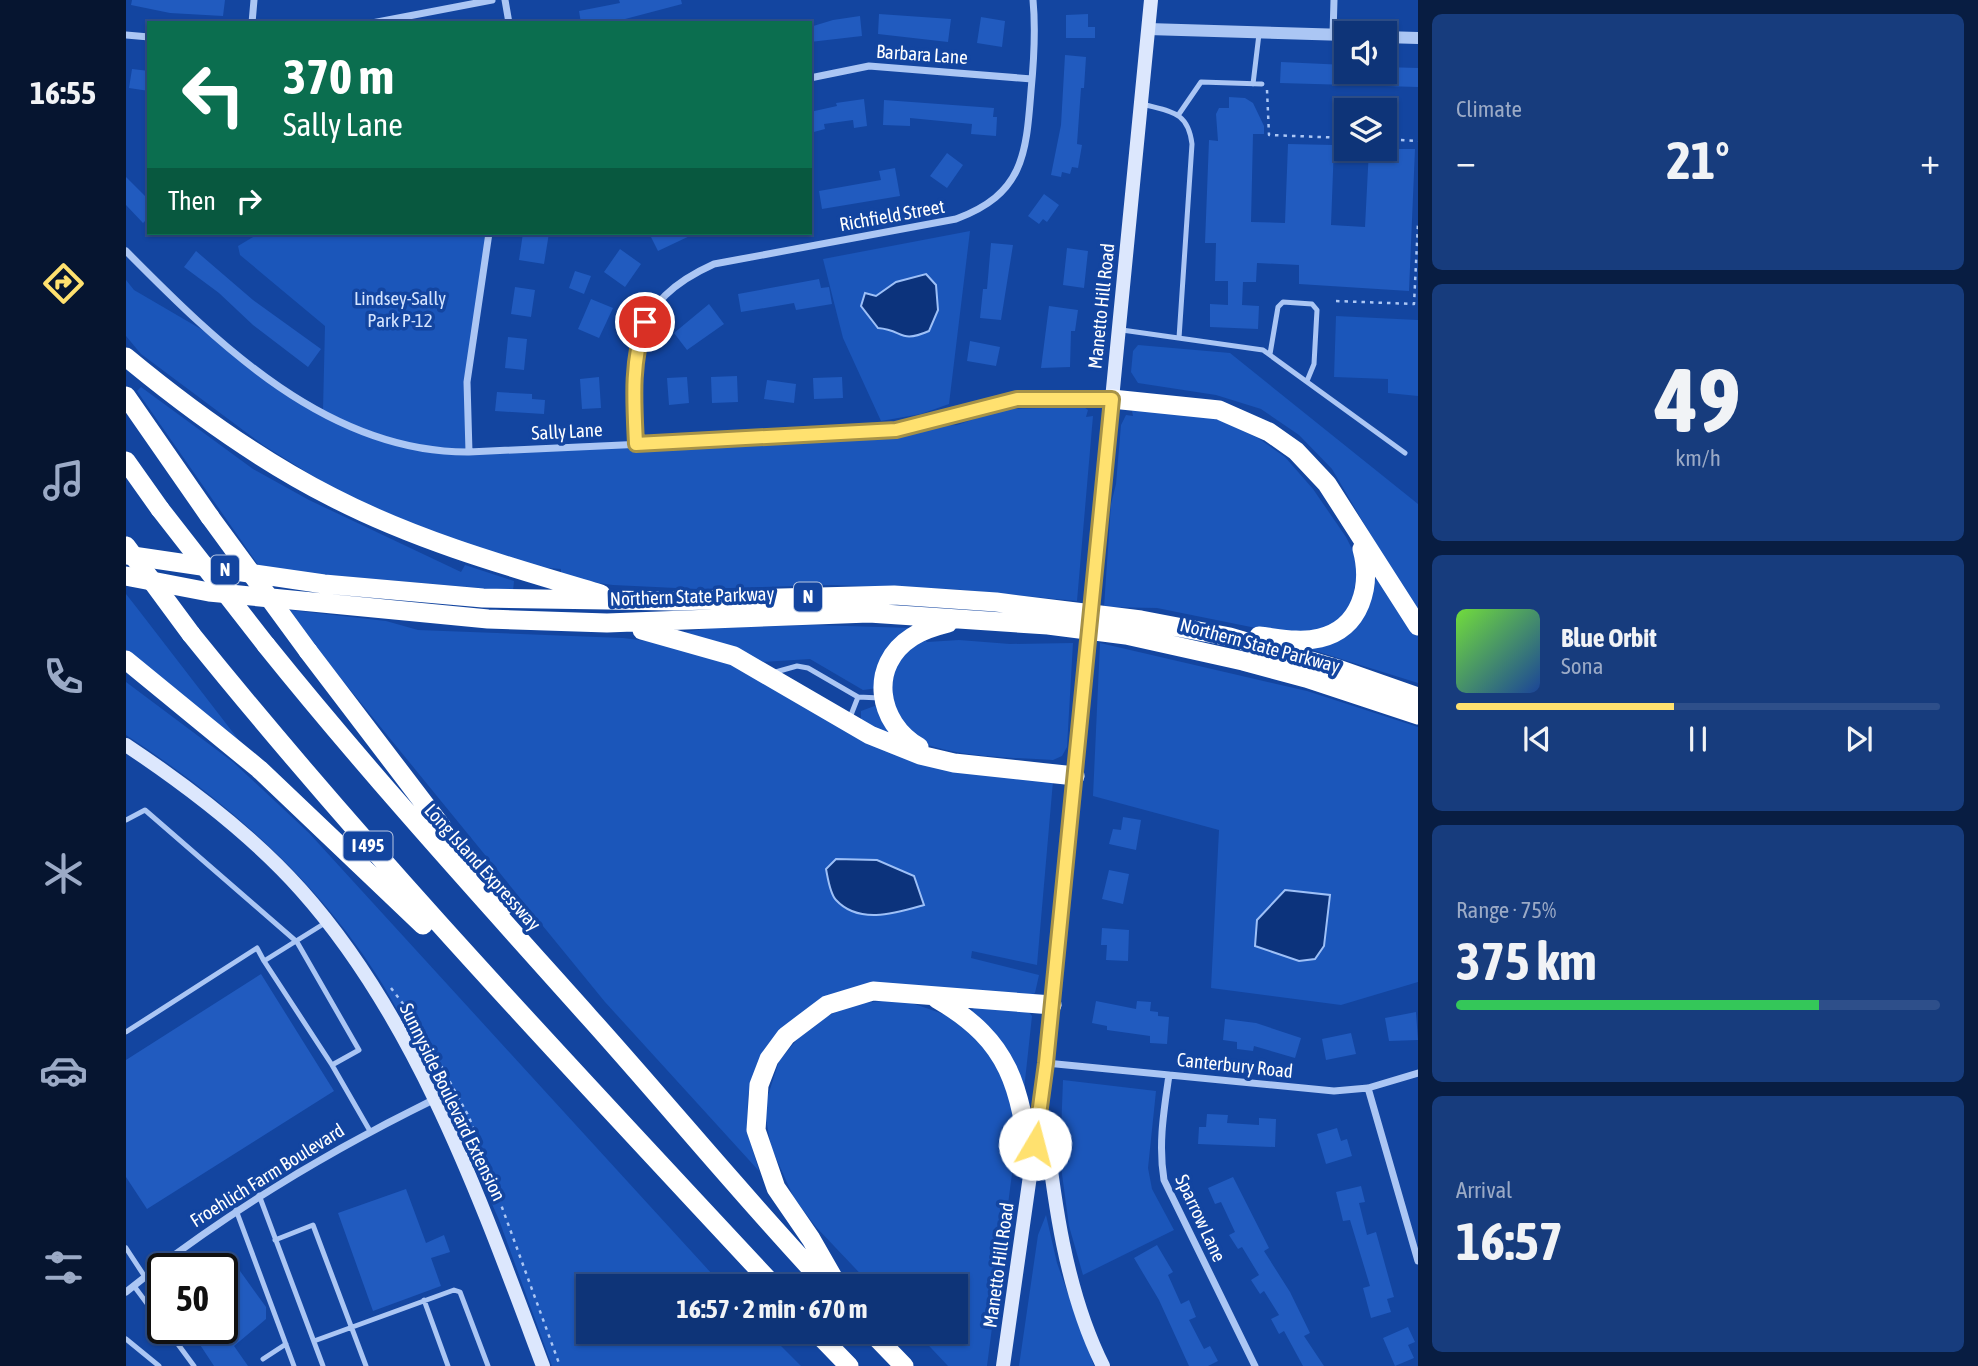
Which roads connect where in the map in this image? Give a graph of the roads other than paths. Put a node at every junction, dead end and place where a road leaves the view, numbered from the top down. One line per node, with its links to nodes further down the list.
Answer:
1 (254, 0): 9 (street)
2 (437, 0): 8 (street)
3 (492, 0): 8 (street)
4 (505, 0): 11 (street)
5 (1033, 0): 21 (street, Richfield Street)
6 (1151, 0): 13 (main road, Manetto Hill Road)
7 (1334, 0): 12 (street)
8 (439, 10): 10 (street)
9 (252, 21)
10 (382, 21)
11 (509, 21)
12 (1337, 21)
13 (1148, 29): 14 (street); 24 (main road, Manetto Hill Road)
14 (1259, 32): 16 (street); 22 (lane)
15 (126, 35): 17 (street)
16 (1334, 35)
17 (147, 37)
18 (1397, 37): 19 (street)
19 (1418, 38)
20 (812, 78): 21 (street, Barbara Lane)
21 (1032, 79): 35 (street, Richfield Street)
22 (1253, 83): 23 (lane); 25 (lane)
23 (1262, 84)
24 (1141, 104): 25 (lane); 28 (main road, Manetto Hill Road)
25 (1179, 114): 29 (lane)
26 (489, 235): 36 (street)
27 (126, 251): 36 (street, Sally Lane)
28 (1118, 330): 29 (lane); 34 (main road, Manetto Hill Road)
29 (1179, 338): 30 (lane)
30 (1270, 354): 32 (lane); 32 (lane)
31 (126, 357): 43 (highway)
32 (1307, 381): 37 (lane)
33 (126, 396): 63 (highway, bridge)
34 (1112, 399): 35 (street, Sally Lane); 39 (highway); 56 (main road, Manetto Hill Road, bridge)
35 (636, 444): 36 (street, Sally Lane)
36 (469, 452)
37 (1405, 453)
38 (126, 461): 63 (highway, Long Island Expressway / I 495, bridge)
39 (1358, 535): 46 (highway); 47 (highway)
40 (126, 546): 65 (highway, I 495, bridge)
41 (126, 555): 43 (highway, Northern State Parkway / N)
42 (126, 576): 45 (highway, Northern State Parkway / N)
43 (619, 600): 47 (highway, Northern State Parkway / N)
44 (957, 620): 45 (highway, Northern State Parkway / N); 52 (highway); 53 (highway, Northern State Parkway / N)
45 (607, 623): 49 (highway)
46 (1418, 626)
47 (1230, 637): 51 (highway, Northern State Parkway / N)
48 (126, 660): 65 (highway)
49 (769, 673): 50 (lane); 54 (highway)
50 (858, 697): 52 (lane); 54 (lane)
51 (1418, 697)
52 (883, 698): 56 (highway)
53 (1418, 715)
54 (848, 722): 56 (highway)
55 (126, 745): 58 (main road, Sunnyside Boulevard Extension)
56 (1075, 772): 62 (main road, Manetto Hill Road)
57 (126, 820): 59 (lane)
58 (327, 922): 59 (lane); 72 (main road, Sunnyside Boulevard Extension)
59 (297, 942): 60 (lane); 67 (lane)
60 (264, 961): 64 (lane); 67 (lane)
61 (933, 997): 62 (highway); 74 (highway); 82 (highway)
62 (1052, 1005): 66 (main road, Manetto Hill Road)
63 (590, 1018): 81 (highway, Long Island Expressway / I 495)
64 (126, 1032)
65 (555, 1049): 80 (highway, I 495)
66 (1046, 1063): 69 (street, Canterbury Road); 71 (main road, Manetto Hill Road)
67 (332, 1065): 73 (lane)
68 (1418, 1073): 70 (street, Canterbury Road)
69 (1169, 1075): 70 (street, Canterbury Road); 108 (street, Sparrow Lane)
70 (1368, 1088): 79 (street)
71 (1041, 1097): 74 (main road, Manetto Hill Road); 107 (main road)
72 (433, 1100): 73 (street, Froehlich Farm Boulevard); 103 (main road, Sunnyside Boulevard Extension)
73 (370, 1131): 75 (street, Froehlich Farm Boulevard)
74 (1031, 1168): 106 (main road, Manetto Hill Road)
75 (259, 1195): 76 (street, Froehlich Farm Boulevard); 77 (lane)
76 (236, 1210): 83 (street, Froehlich Farm Boulevard); 92 (lane)
77 (275, 1240): 88 (lane); 90 (lane)
78 (126, 1248): 83 (lane)
79 (1418, 1261)
80 (763, 1274)
81 (817, 1274)
82 (831, 1274)
83 (145, 1277): 84 (street, Froehlich Farm Boulevard)
84 (134, 1286): 85 (street, Froehlich Farm Boulevard); 87 (lane)
85 (126, 1292)
86 (424, 1300): 88 (lane); 101 (lane); 102 (lane)
87 (147, 1303)
88 (351, 1328): 90 (lane); 100 (lane)
89 (126, 1339): 96 (lane)
90 (314, 1341): 99 (lane)
91 (178, 1344): 97 (lane)
92 (286, 1344): 95 (lane); 98 (lane)
93 (828, 1344): 104 (highway)
94 (883, 1344): 105 (highway)
95 (263, 1359)
96 (159, 1366)
97 (194, 1366)
98 (294, 1366)
99 (323, 1366)
100 (366, 1366)
101 (448, 1366)
102 (488, 1366)
103 (542, 1366)
104 (849, 1366)
105 (904, 1366)
106 (1003, 1366)
107 (1103, 1366)
108 (1255, 1366)

